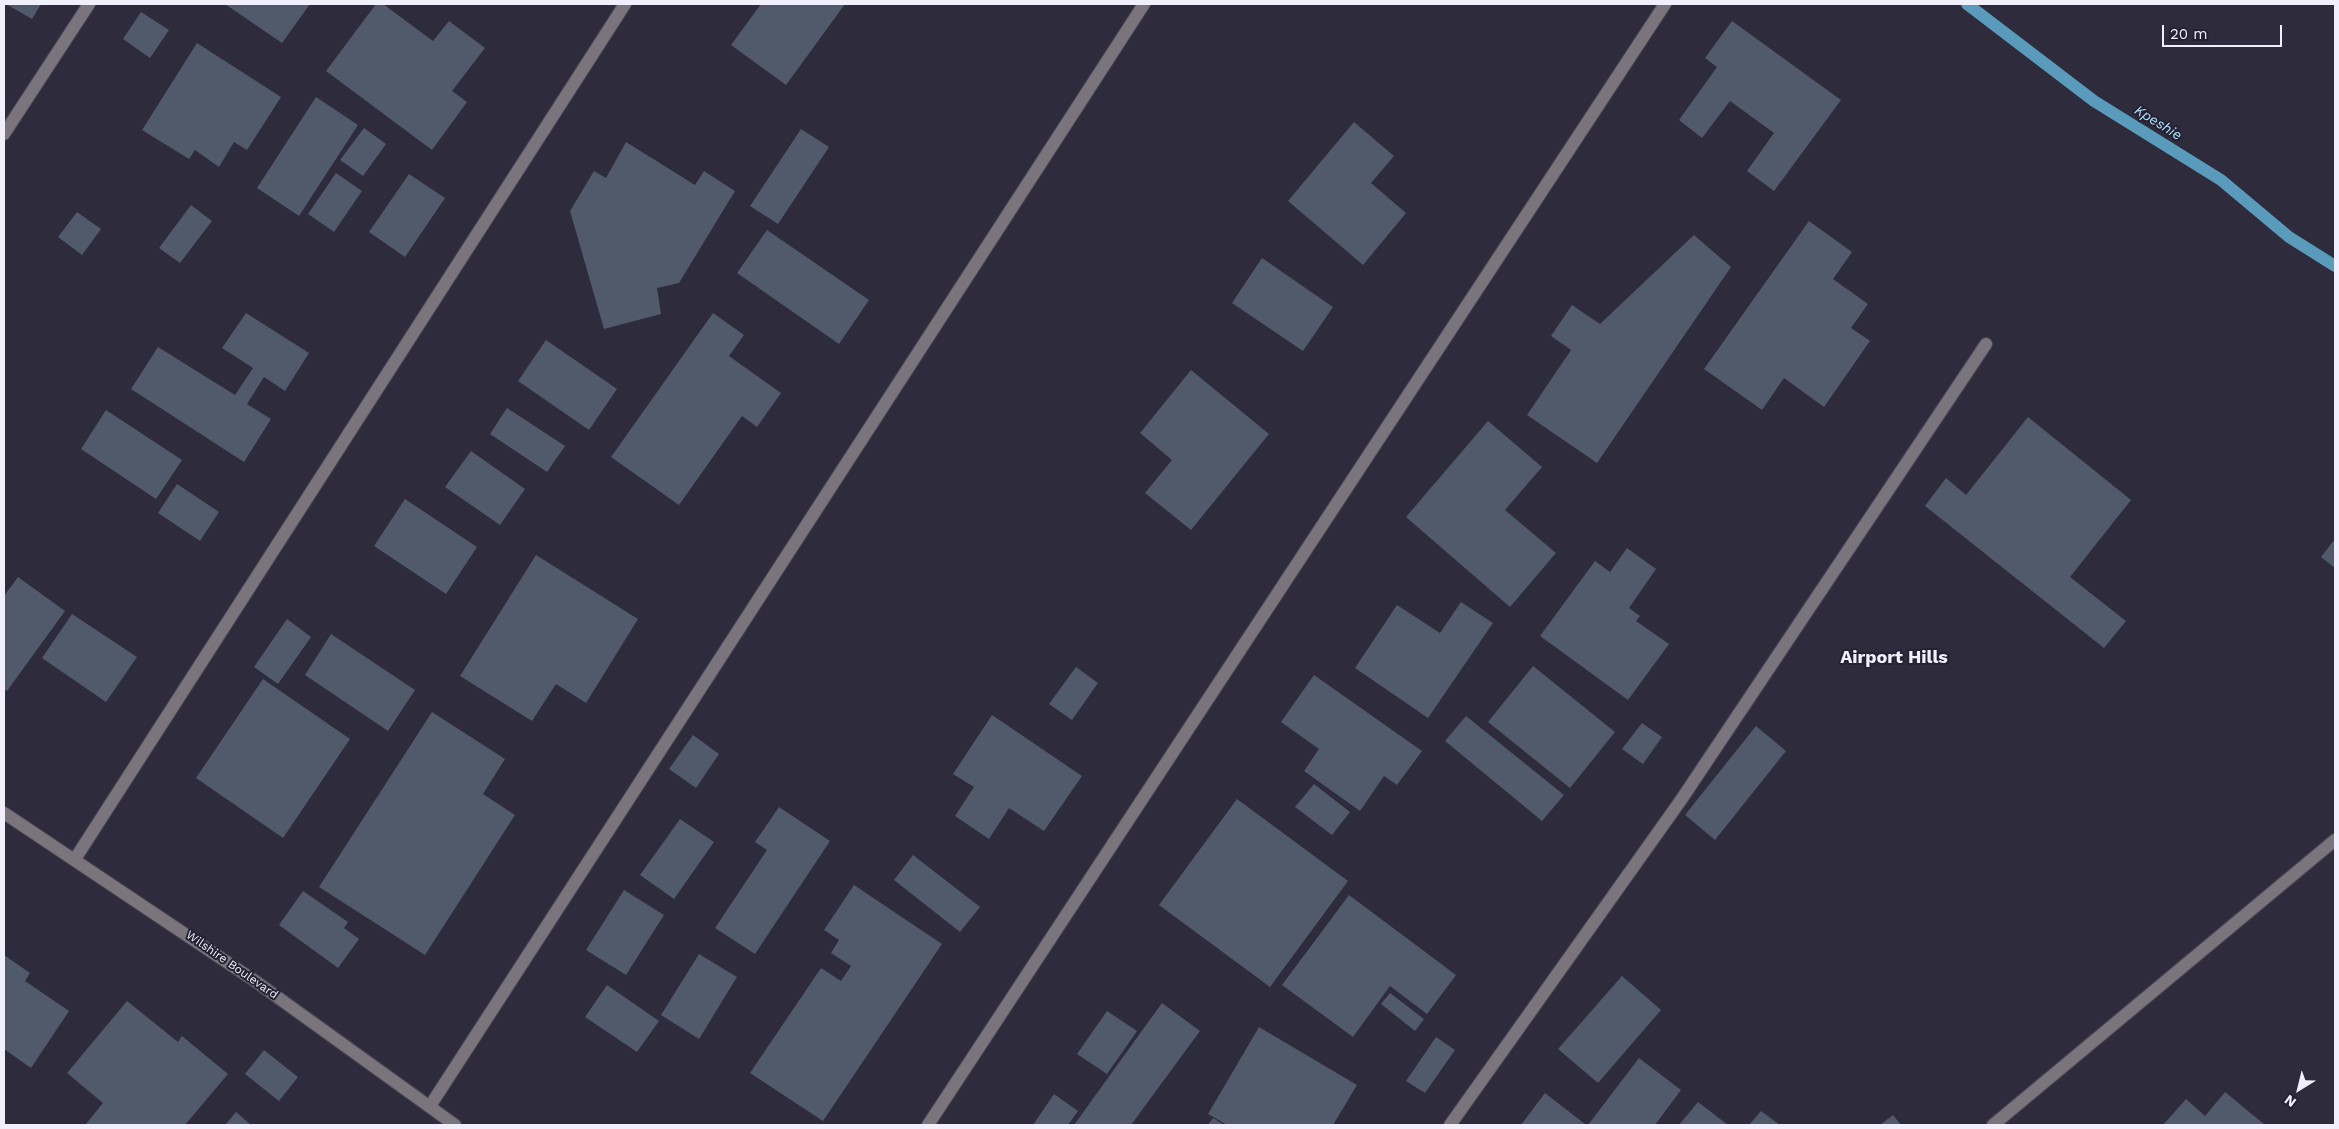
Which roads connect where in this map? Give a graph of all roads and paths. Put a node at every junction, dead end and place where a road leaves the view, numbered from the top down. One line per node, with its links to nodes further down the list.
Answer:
1 (89, 4): 5 (street)
2 (625, 4): 9 (street)
3 (1144, 4): 10 (street)
4 (1665, 4): 12 (street)
5 (4, 134)
6 (1986, 344): 13 (street)
7 (4, 813): 9 (street, Wilshire Boulevard)
8 (2335, 840): 14 (street)
9 (75, 859): 10 (street, Wilshire Boulevard)
10 (430, 1106): 11 (street, Wilshire Boulevard)
11 (454, 1125)
12 (928, 1125)
13 (1450, 1125)
14 (1993, 1125)

